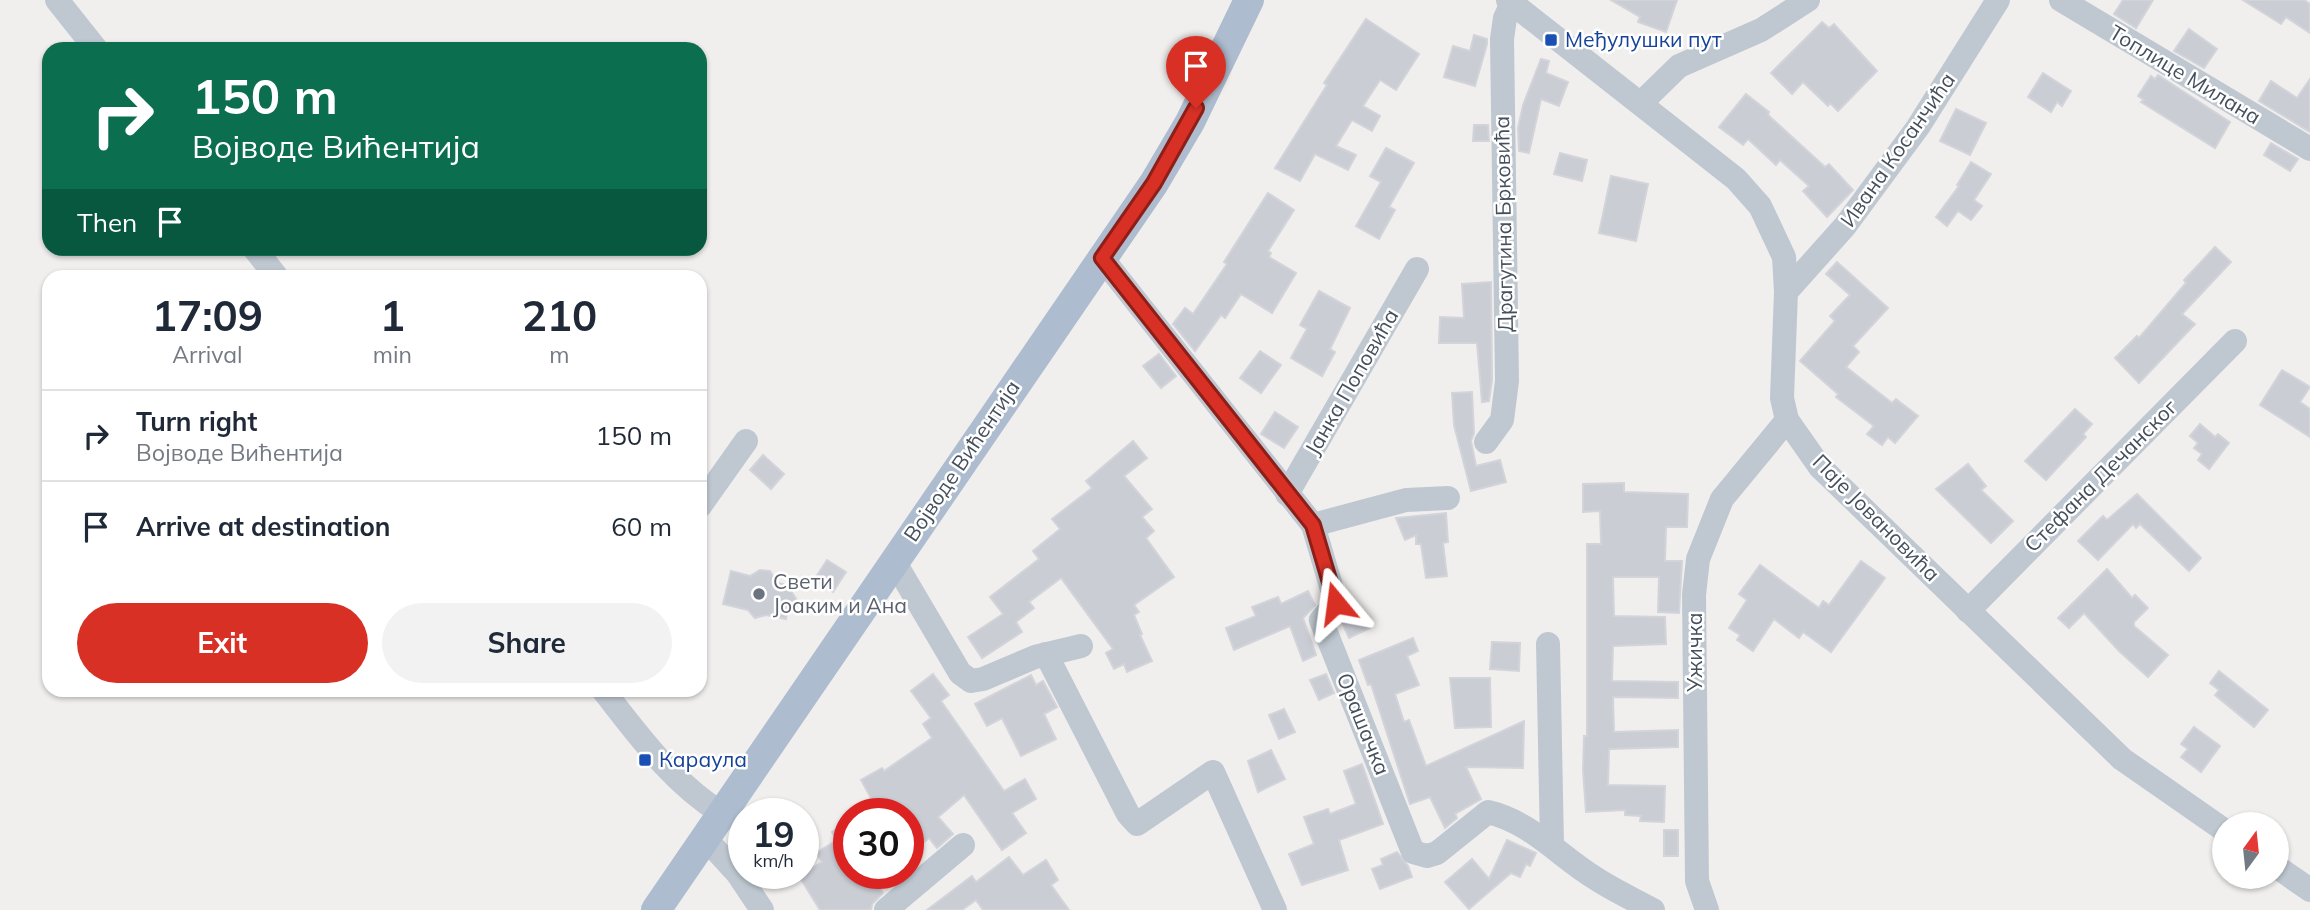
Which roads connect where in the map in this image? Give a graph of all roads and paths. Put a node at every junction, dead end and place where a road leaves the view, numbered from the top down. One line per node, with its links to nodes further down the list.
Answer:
1 (57, 0): 7 (street)
2 (1249, 0): 11 (main road, Војводе Вићентија)
3 (1808, 0): 8 (street)
4 (1997, 0): 14 (street, Ивана Косанчића)
5 (2061, 0): 9 (street, Топлице Милана)
6 (1510, 1): 8 (street, Паје Јовановића); 18 (street, Драгутина Брковића)
7 (90, 42)
8 (1642, 103): 14 (street, Паје Јовановића)
9 (2310, 149)
10 (260, 256): 13 (street)
11 (1102, 258): 19 (street, Орашачка); 23 (main road, Војводе Вићентија)
12 (1417, 269): 19 (street, Јанка Поповића)
13 (271, 270)
14 (1786, 292): 16 (street, Паје Јовановића)
15 (2235, 341): 24 (street, Стефана Дечанског)
16 (1787, 420): 24 (street, Паје Јовановића); 41 (street, Ужичка)
17 (746, 440): 20 (street)
18 (1486, 442)
19 (1287, 494): 22 (street, Орашачка)
20 (707, 496)
21 (1448, 498): 22 (street)
22 (1313, 525): 32 (street, Орашачка)
23 (894, 561): 27 (street); 29 (main road, Војводе Вићентија)
24 (1968, 611): 30 (street, Паје Јовановића)
25 (1548, 644): 32 (street)
26 (1081, 646): 27 (street)
27 (1046, 654): 39 (street)
28 (608, 697): 29 (street)
29 (721, 813): 31 (main road, Војводе Вићентија)
30 (2212, 822)
31 (705, 838): 36 (main road, Војводе Вићентија); 37 (street)
32 (1552, 844): 40 (street)
33 (963, 845): 38 (street)
34 (2289, 875): 35 (street)
35 (2310, 890)
36 (656, 910)
37 (762, 910)
38 (886, 910)
39 (1275, 910)
40 (1653, 910)
41 (1707, 910)

